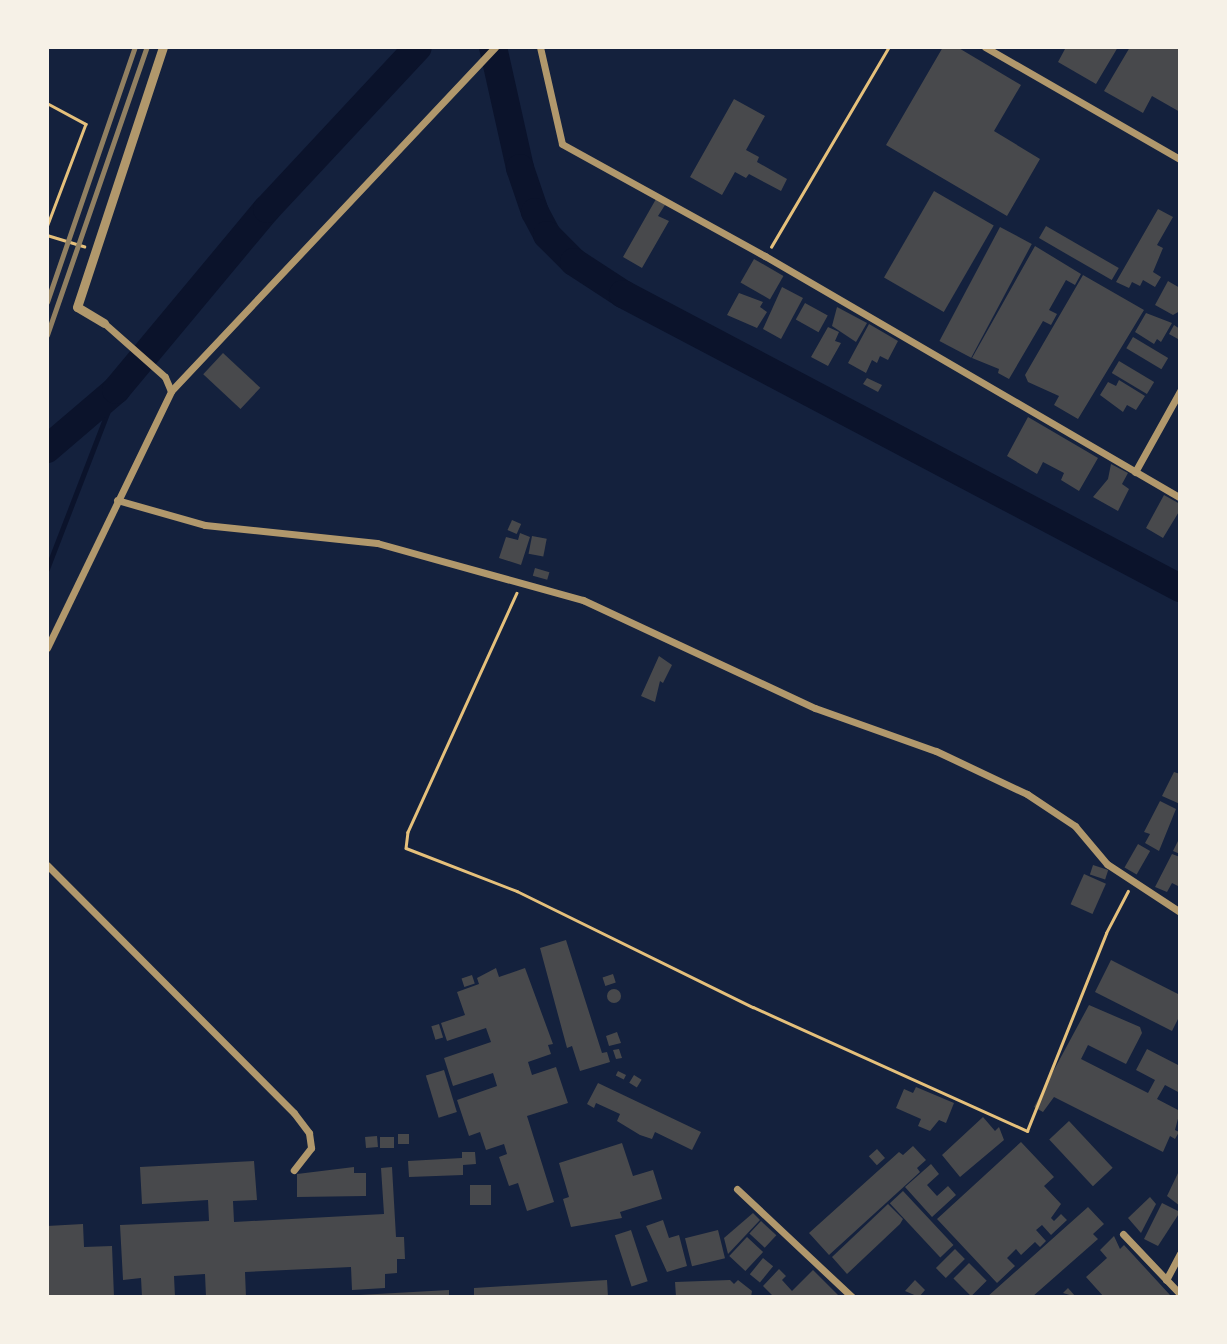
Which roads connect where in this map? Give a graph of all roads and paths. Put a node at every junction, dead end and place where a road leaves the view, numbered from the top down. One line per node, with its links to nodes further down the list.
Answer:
1 (163, 47): 10 (street)
2 (495, 47): 13 (street)
3 (540, 47): 11 (street)
4 (889, 47): 11 (path)
5 (985, 47): 7 (street)
6 (47, 103): 8 (path)
7 (1180, 159)
8 (47, 227)
9 (47, 235): 10 (path)
10 (95, 249): 12 (street)
11 (765, 256): 15 (street)
12 (104, 323): 13 (street)
13 (171, 391): 17 (street)
14 (1180, 391): 15 (street)
15 (1135, 472): 16 (street)
16 (1180, 498)
17 (117, 500): 18 (street); 19 (street)
18 (520, 583): 21 (street); 21 (path)
19 (47, 648)
20 (47, 865): 23 (street)
21 (1134, 883): 22 (street)
22 (1180, 912)
23 (293, 1170)
24 (737, 1189): 29 (street)
25 (1123, 1234): 27 (street)
26 (1180, 1254): 27 (street)
27 (1166, 1280): 28 (street)
28 (1180, 1294)
29 (852, 1297)

